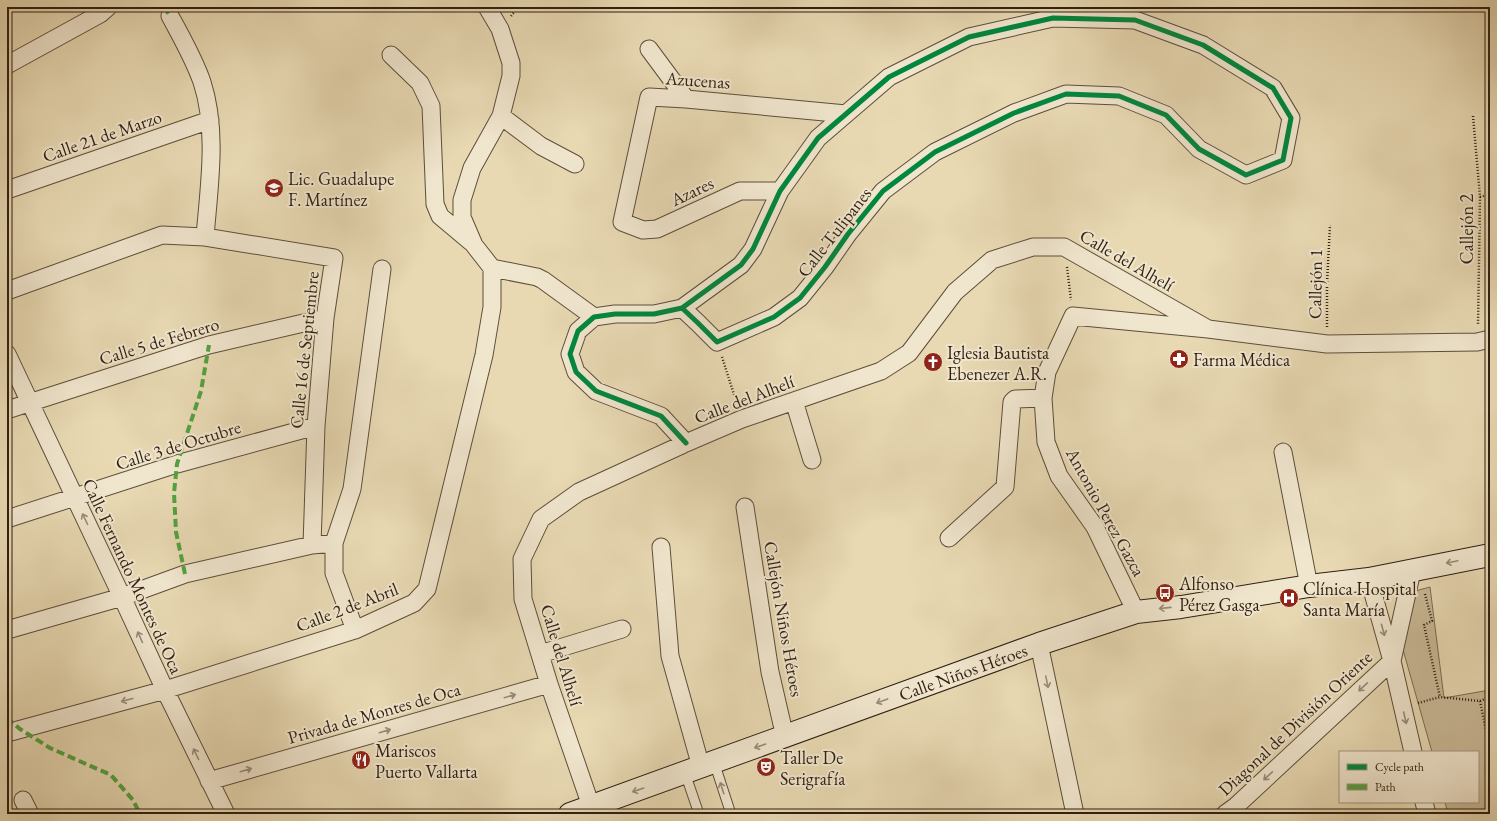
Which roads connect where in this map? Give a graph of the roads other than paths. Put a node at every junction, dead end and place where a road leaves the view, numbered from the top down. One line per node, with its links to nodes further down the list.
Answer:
1 (108, 7): 6 (street)
2 (487, 7): 9 (street)
3 (170, 16): 10 (street)
4 (649, 49): 7 (street)
5 (391, 55): 16 (street)
6 (7, 65)
7 (686, 99): 8 (street, Azucenas); 14 (street, Azucenas)
8 (846, 114): 13 (street, Calle Tulipanes); 20 (street, Calle Tulipanes)
9 (501, 116): 11 (street); 16 (street)
10 (210, 120): 12 (street, Calle 21 de Marzo); 15 (street)
11 (575, 164)
12 (7, 190)
13 (780, 191): 14 (street, Azares); 20 (street, Calle Tulipanes)
14 (622, 222)
15 (205, 237): 19 (street, Calle 16 de Septiembre); 22 (street, Calle 16 de Septiembre)
16 (474, 245): 17 (street)
17 (492, 268): 21 (street); 49 (street, Calle 2 de Abril)
18 (382, 269): 38 (street)
19 (7, 291)
20 (682, 308): 21 (street, Calle Tulipanes)
21 (594, 316): 31 (street)
22 (325, 318): 28 (street, Calle 5 de Febrero); 30 (street, Calle 16 de Septiembre)
23 (1208, 329): 24 (street); 26 (street, Antonio Perez Gazca); 27 (street, Calle del Alhelí)
24 (1484, 340)
25 (7, 354): 28 (street, Calle Fernando Montes de Oca)
26 (1043, 398): 37 (street); 46 (street, Antonio Perez Gazca)
27 (794, 401): 31 (street, Calle del Alhelí); 33 (street)
28 (30, 402): 29 (street, Calle 5 de Febrero); 34 (street, Calle Fernando Montes de Oca)
29 (7, 410)
30 (316, 426): 34 (street, Calle 3 de Octubre); 39 (street, Calle 16 de Septiembre)
31 (686, 443): 51 (street, Calle del Alhelí)
32 (1283, 452): 44 (street)
33 (812, 460)
34 (74, 498): 36 (street, Calle 3 de Octubre); 45 (street, Calle Fernando Montes de Oca, one-way to 34)
35 (745, 507): 56 (street, Callejón Niños Héroes)
36 (7, 519)
37 (949, 538)
38 (334, 543): 39 (street); 49 (street)
39 (312, 545): 45 (street)
40 (661, 547): 58 (street)
41 (1490, 555): 43 (main road, Calle Niños Héroes, one-way to 43)
42 (1369, 579): 43 (main road, Calle Niños Héroes); 44 (main road, Calle Niños Héroes); 52 (street, one-way to 52)
43 (1418, 580): 52 (street)
44 (1309, 586): 46 (main road, Calle Niños Héroes, one-way to 46)
45 (122, 597): 48 (street); 54 (street, Calle Fernando Montes de Oca, one-way to 45)
46 (1136, 612): 50 (main road, Calle Niños Héroes)
47 (622, 629): 51 (street)
48 (7, 630)
49 (354, 630): 54 (street, Calle 2 de Abril)
50 (1039, 644): 56 (main road, Calle Niños Héroes, one-way to 56); 67 (street, one-way to 67)
51 (540, 654): 53 (street, Calle del Alhelí)
52 (1392, 661): 57 (street, one-way to 57); 62 (street, Diagonal de División Oriente, one-way to 62)
53 (549, 684): 59 (street, Privada de Montes de Oca, one-way to 53); 61 (street, Calle del Alhelí)
54 (165, 690): 55 (street, Calle 2 de Abril, one-way to 55); 59 (street, Calle Fernando Montes de Oca, one-way to 54)
55 (7, 733)
56 (785, 737): 58 (main road, Calle Niños Héroes, one-way to 58)
57 (1413, 751)
58 (700, 767): 61 (main road, Calle Niños Héroes, one-way to 61); 65 (lane); 66 (lane, one-way to 58)
59 (209, 781): 63 (street, Calle Fernando Montes de Oca)
60 (1424, 803): 68 (street)
61 (591, 806): 64 (main road, Calle Niños Héroes)
62 (1233, 811)
63 (226, 814)
64 (570, 814)
65 (699, 814)
66 (730, 814)
67 (1075, 814)
68 (1427, 814)

